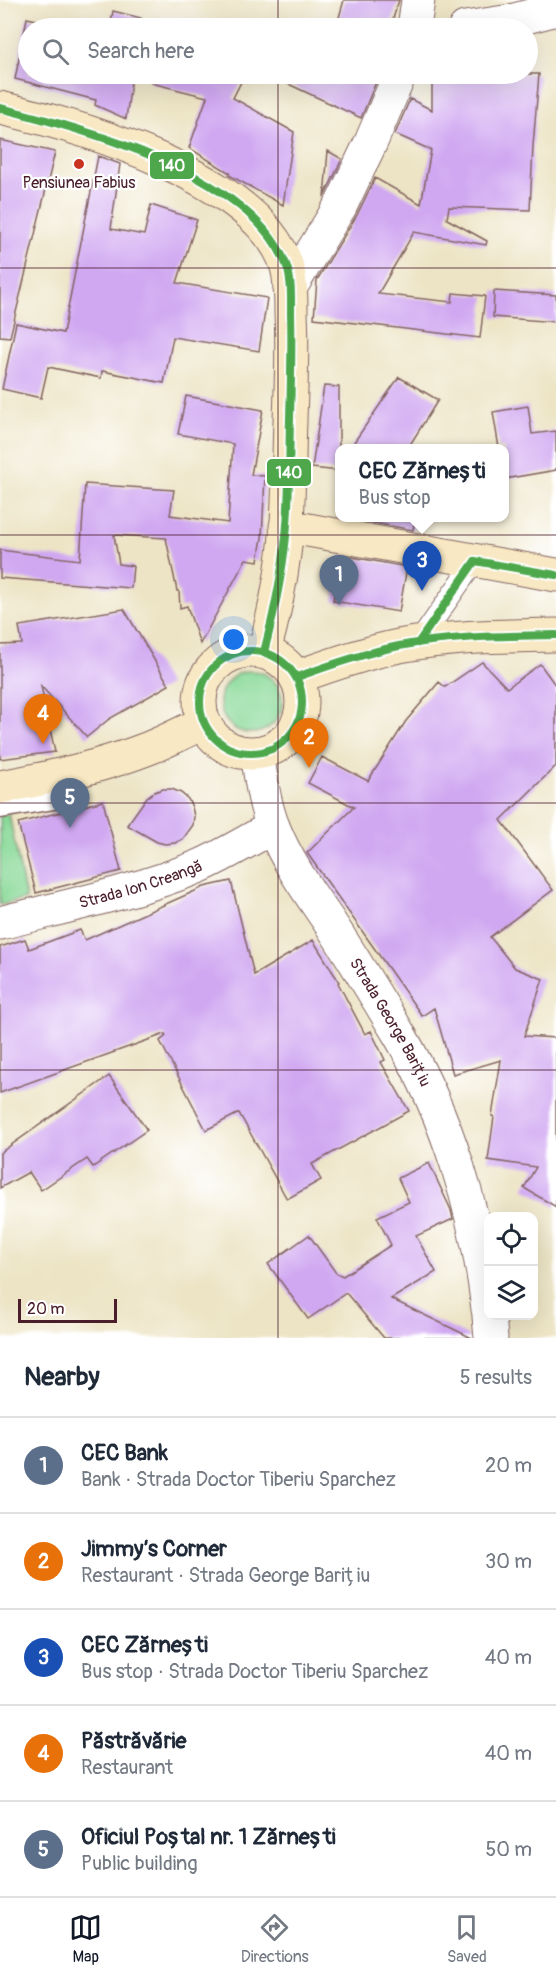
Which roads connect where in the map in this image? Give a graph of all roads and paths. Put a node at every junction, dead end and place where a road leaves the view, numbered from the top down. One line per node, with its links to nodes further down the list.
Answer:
1 (418, 0): 3 (street)
2 (556, 9): 4 (street)
3 (415, 18)
4 (522, 18)
5 (396, 84): 7 (street)
6 (0, 108): 7 (main road)
7 (290, 288): 8 (main road)
8 (286, 526): 9 (main road); 13 (main road)
9 (475, 561): 10 (main road); 12 (lane)
10 (556, 575)
11 (556, 635): 12 (main road)
12 (418, 643): 14 (main road)
13 (264, 652): 14 (main road); 15 (main road)
14 (297, 676): 16 (main road)
15 (204, 723): 16 (main road); 17 (main road)
16 (257, 753): 20 (street, Strada George Barițiu)
17 (55, 777): 18 (main road); 19 (street)
18 (0, 787)
19 (0, 804)
20 (273, 827): 21 (street, Strada Ion Creangă); 22 (street, Strada George Barițiu)
21 (0, 923)
22 (484, 1275)
23 (489, 1320): 24 (street)
24 (491, 1338)

